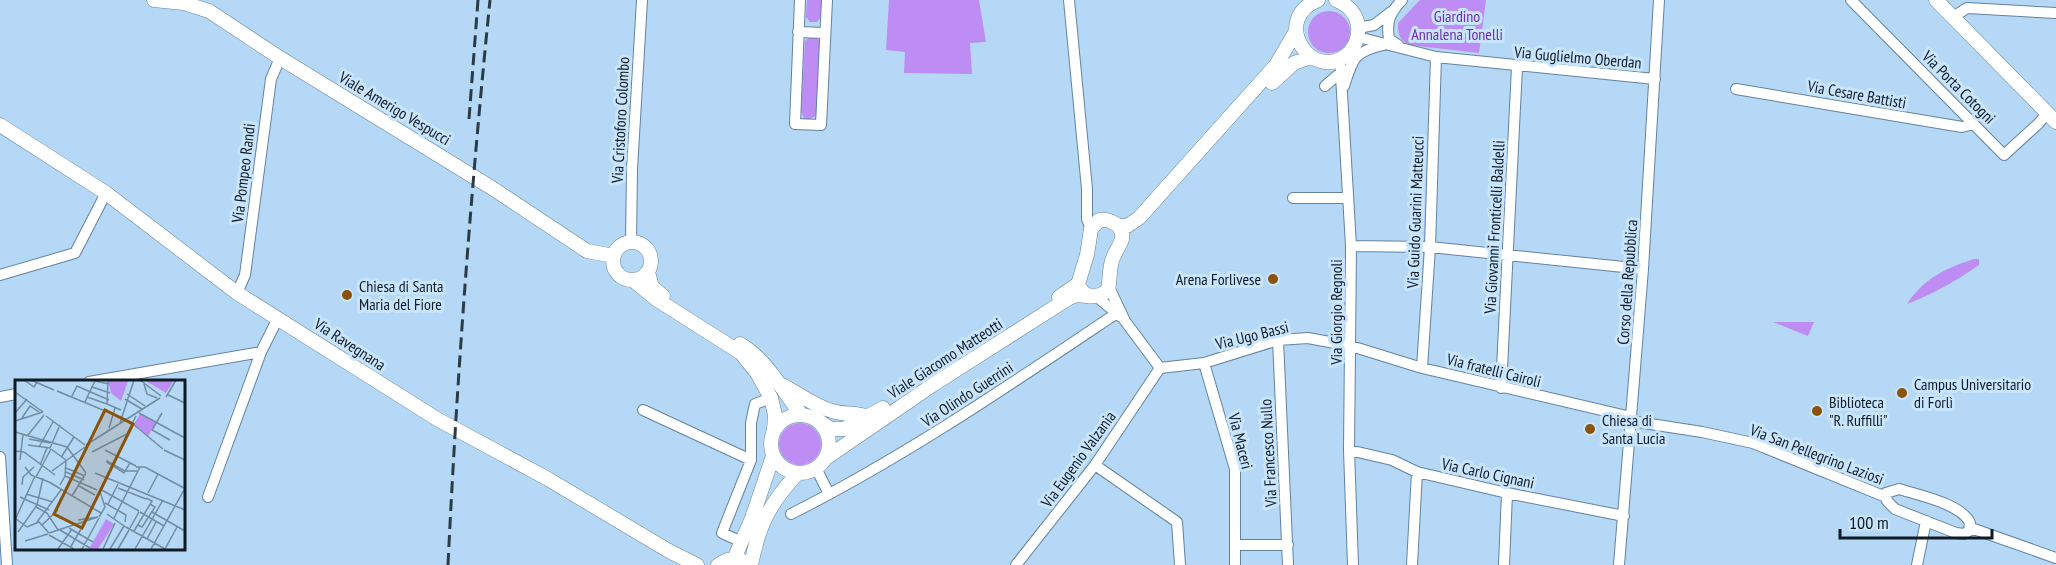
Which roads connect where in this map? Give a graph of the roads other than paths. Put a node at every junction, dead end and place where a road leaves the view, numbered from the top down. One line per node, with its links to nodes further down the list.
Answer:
1 (154, 0): 24 (main road, Viale Amerigo Vespucci)
2 (642, 0): 41 (street, Via Cristoforo Colombo)
3 (800, 0): 19 (street)
4 (827, 0): 20 (street)
5 (1069, 0): 39 (street)
6 (1299, 0): 16 (street)
7 (1318, 0): 16 (main road)
8 (1402, 0): 14 (street)
9 (1659, 0): 29 (street, Corso della Repubblica)
10 (1851, 0): 34 (street, Via Porta Cotogni)
11 (1936, 0): 17 (main road)
12 (1344, 2): 21 (main road)
13 (1967, 4): 15 (street); 17 (street)
14 (1391, 12): 21 (street); 23 (street)
15 (2056, 13)
16 (1300, 15): 18 (main road)
17 (1953, 17): 33 (main road)
18 (1296, 31): 25 (main road); 40 (main road)
19 (798, 32): 20 (street); 20 (street)
20 (825, 33)
21 (1358, 33): 22 (street, Via Guglielmo Oberdan); 27 (main road)
22 (1386, 44): 23 (street, Via Guglielmo Oberdan); 32 (street)
23 (1403, 49): 26 (street, Via Guglielmo Oberdan)
24 (280, 57): 44 (main road, Viale Amerigo Vespucci); 52 (street, Via Pompeo Randi)
25 (1311, 57): 27 (main road); 40 (main road)
26 (1436, 57): 28 (street, Via Guglielmo Oberdan); 43 (street, Via Guido Guarini Matteucci)
27 (1340, 66): 30 (street); 32 (street, Via Giorgio Regnoli)
28 (1517, 67): 29 (street, Via Guglielmo Oberdan); 45 (street, Via Giovanni Fronticelli Baldelli)
29 (1655, 79): 46 (street, Corso della Repubblica)
30 (1325, 86)
31 (1736, 89): 34 (street, Via Cesare Battisti)
32 (1342, 92): 38 (street, Via Giorgio Regnoli)
33 (2051, 118): 34 (street, Via Porta Cotogni)
34 (1974, 124)
35 (0, 125): 36 (main road, Via Ravegnana)
36 (106, 193): 48 (street); 52 (main road, Via Ravegnana)
37 (1293, 198): 38 (street)
38 (1348, 198): 42 (street, Via Giorgio Regnoli)
39 (1095, 225): 40 (main road); 50 (main road)
40 (1120, 232): 51 (main road)
41 (631, 242): 44 (main road); 47 (main road)
42 (1351, 246): 43 (street); 58 (street, Via Giorgio Regnoli)
43 (1430, 247): 45 (street); 62 (street, Via Guido Guarini Matteucci)
44 (614, 256): 49 (main road)
45 (1507, 256): 46 (street); 65 (street, Via Giovanni Fronticelli Baldelli)
46 (1643, 269): 73 (street, Corso della Repubblica)
47 (648, 272): 49 (main road); 64 (main road)
48 (0, 275)
49 (633, 280): 68 (main road)
50 (1078, 284): 53 (main road); 71 (main road, Viale Giacomo Matteotti)
51 (1109, 287): 53 (main road); 56 (street)
52 (237, 293): 55 (main road, Via Ravegnana)
53 (1092, 296): 54 (street); 79 (main road, Viale Giacomo Matteotti)
54 (1117, 313): 56 (street); 84 (street, Via Olindo Guerrini)
55 (278, 318): 59 (street); 97 (main road, Via Ravegnana)
56 (1125, 321): 61 (street)
57 (1278, 340): 58 (street, Via Ugo Bassi); 60 (street, Via Ugo Bassi); 93 (street, Via Francesco Nullo)
58 (1351, 346): 62 (street, Via fratelli Cairoli); 75 (street, Via Giorgio Regnoli)
59 (261, 351): 63 (street); 85 (street)
60 (1204, 363): 61 (street, Via Ugo Bassi); 92 (street, Via Maceri)
61 (1160, 368): 80 (street, Via Eugenio Valzania)
62 (1422, 368): 65 (street, Via fratelli Cairoli)
63 (100, 380)
64 (777, 383): 70 (main road); 71 (main road)
65 (1501, 388): 73 (street, Via fratelli Cairoli)
66 (15, 394): 67 (street)
67 (0, 397)
68 (771, 398): 74 (main road); 78 (street)
69 (643, 410): 78 (street)
70 (801, 414): 72 (main road); 74 (main road)
71 (869, 417): 72 (main road, Viale Giacomo Matteotti)
72 (816, 419): 79 (main road)
73 (1631, 419): 86 (street, Via San Pellegrino Laziosi); 88 (street, Corso della Repubblica)
74 (774, 429): 76 (main road)
75 (1349, 450): 81 (street, Via Carlo Cignani); 104 (street, Via Giorgio Regnoli)
76 (773, 456): 82 (main road); 91 (main road)
77 (0, 457): 96 (street)
78 (751, 460): 91 (street)
79 (821, 463): 82 (main road); 84 (street)
80 (1095, 465): 100 (street, Via Eugenio Valzania); 101 (street)
81 (1417, 472): 83 (street, Via Carlo Cignani); 105 (street)
82 (798, 473): 99 (main road)
83 (1507, 493): 88 (street, Via Carlo Cignani); 106 (street)
84 (829, 494): 87 (street, Via Olindo Guerrini)
85 (208, 497)
86 (1886, 497): 89 (street, Via San Pellegrino Laziosi); 90 (street)
87 (791, 514)
88 (1624, 516): 107 (street, Corso della Repubblica)
89 (1926, 521): 90 (street, Via San Pellegrino Laziosi); 108 (street)
90 (1971, 528): 94 (street)
91 (742, 542): 95 (main road)
92 (1235, 545): 93 (street); 102 (street, Via Maceri)
93 (1288, 545): 103 (street, Via Francesco Nullo)
94 (2056, 558)
95 (734, 559): 98 (main road); 99 (main road)
96 (7, 565)
97 (697, 565)
98 (718, 565)
99 (750, 565)
100 (1016, 565)
101 (1180, 565)
102 (1235, 565)
103 (1288, 565)
104 (1353, 565)
105 (1412, 565)
106 (1504, 565)
107 (1619, 565)
108 (1917, 565)

